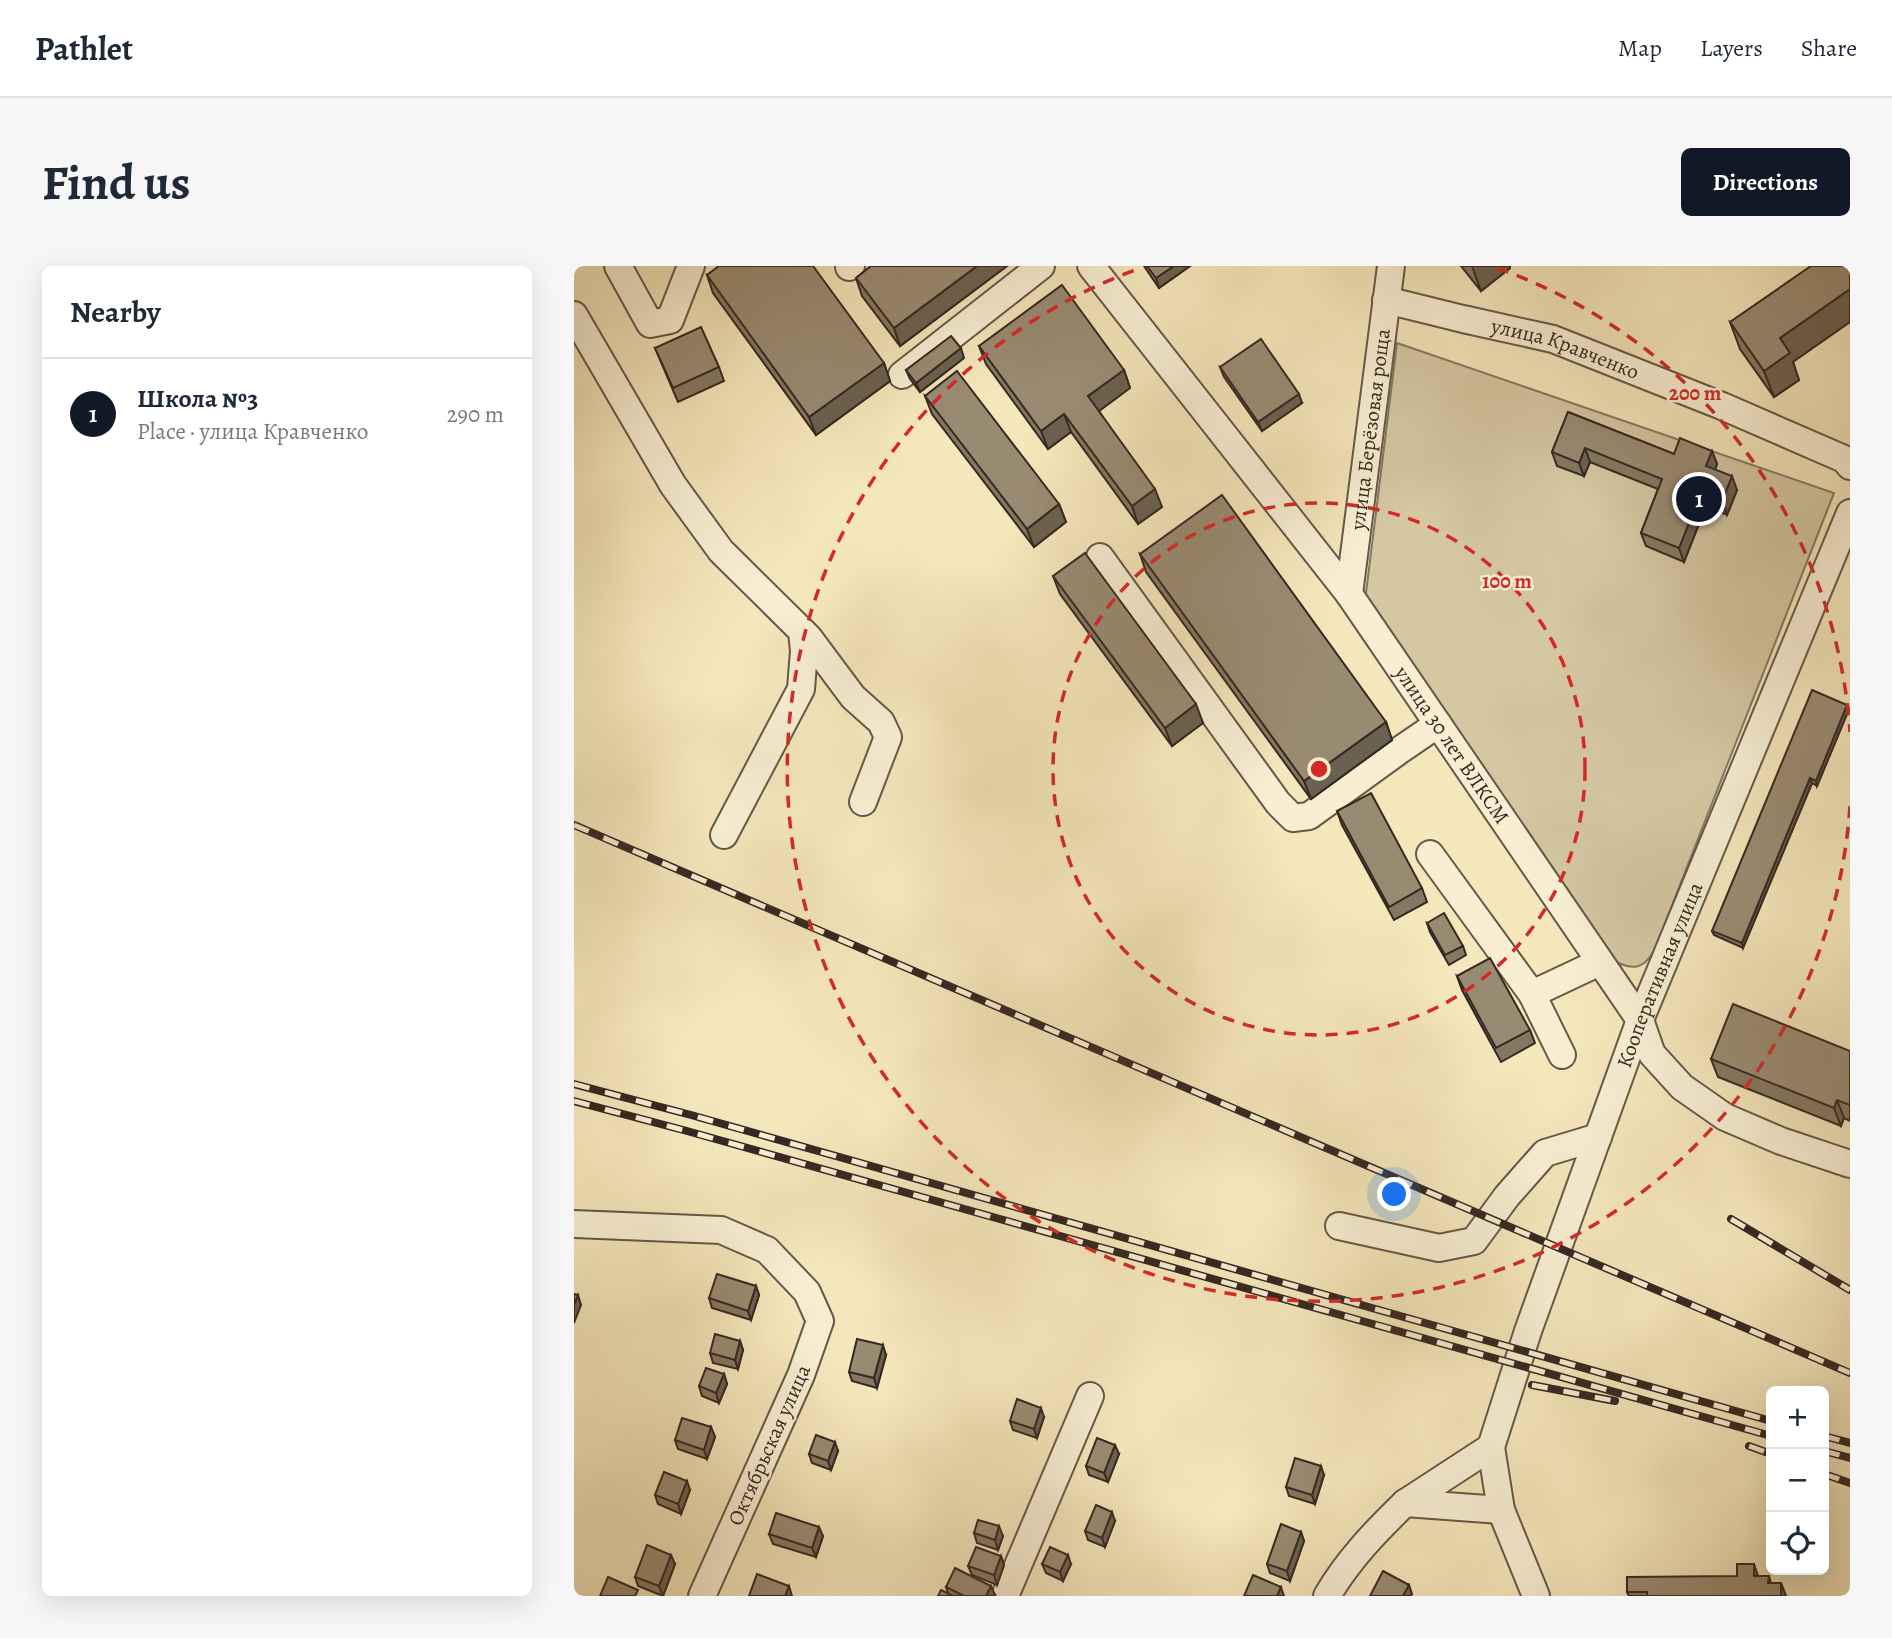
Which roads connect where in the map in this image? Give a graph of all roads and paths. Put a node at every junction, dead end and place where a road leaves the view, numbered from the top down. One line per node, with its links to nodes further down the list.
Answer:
1 (618, 266): 2 (street)
2 (691, 266)
3 (1041, 266): 8 (street)
4 (1091, 266): 12 (street, улица 30 лет ВЛКСМ)
5 (1391, 266): 6 (street, улица Берёзовая роща)
6 (1386, 300): 9 (street, улица Кравченко); 12 (street, улица Берёзовая роща)
7 (574, 315): 13 (street)
8 (902, 375)
9 (1850, 466)
10 (1850, 513): 20 (street, Кооперативная улица)
11 (1100, 557): 14 (street)
12 (1349, 594): 14 (street, улица 30 лет ВЛКСМ)
13 (802, 631): 15 (street); 16 (street)
14 (1438, 724): 18 (street, улица 30 лет ВЛКСМ)
15 (863, 803)
16 (724, 835)
17 (1430, 854): 19 (street)
18 (1600, 962): 19 (street); 20 (street, улица 30 лет ВЛКСМ)
19 (1532, 994): 21 (street)
20 (1640, 1020): 22 (street, Кооперативная улица); 23 (street, улица 30 лет ВЛКСМ)
21 (1562, 1055)
22 (1598, 1137): 25 (street); 27 (street, Кооперативная улица)
23 (1850, 1164)
24 (574, 1224): 30 (street, Октябрьская улица)
25 (1339, 1226)
26 (1090, 1396): 31 (street)
27 (1491, 1447): 28 (street); 29 (street, Кооперативная улица)
28 (1405, 1503): 29 (street); 32 (street)
29 (1501, 1510): 33 (street, Кооперативная улица)
30 (702, 1596)
31 (1005, 1596)
32 (1327, 1596)
33 (1536, 1596)

